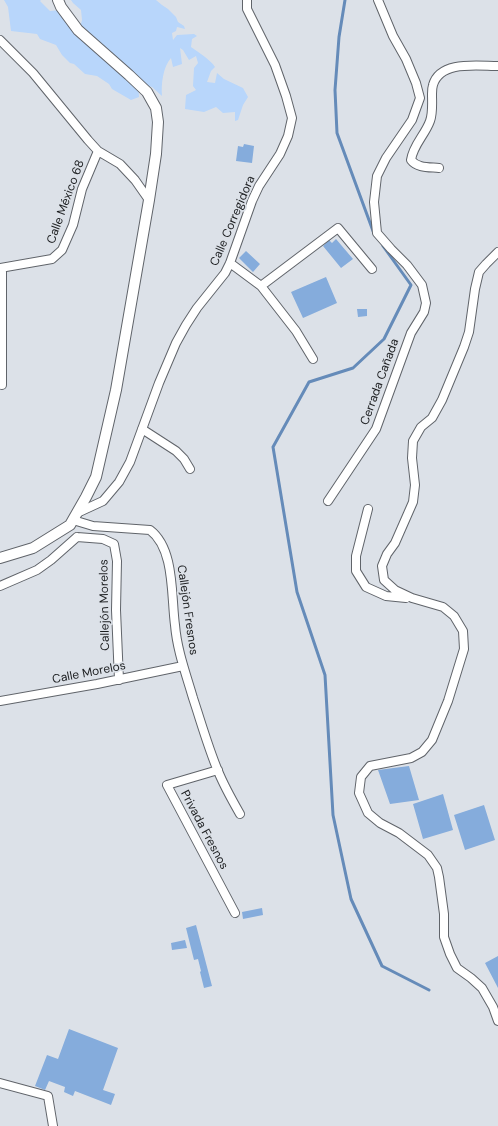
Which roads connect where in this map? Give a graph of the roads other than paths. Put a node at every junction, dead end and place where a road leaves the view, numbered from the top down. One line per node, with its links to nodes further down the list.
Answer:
1 (58, 0): 8 (street)
2 (247, 0): 10 (street, Calle Corregidora)
3 (378, 0): 18 (street, Cerrada Cañada)
4 (0, 40): 6 (street)
5 (498, 66): 7 (street)
6 (98, 151): 8 (street, Calle México 68); 11 (street, Calle México 68)
7 (439, 168)
8 (149, 200): 20 (street)
9 (498, 252): 24 (street)
10 (230, 263): 13 (street); 16 (street, Calle Corregidora)
11 (1, 268): 15 (street)
12 (372, 269): 13 (street)
13 (261, 286): 14 (street)
14 (313, 359)
15 (2, 385)
16 (142, 429): 17 (street); 20 (street, Calle Corregidora)
17 (190, 469)
18 (328, 501)
19 (368, 509): 24 (street)
20 (73, 520): 21 (street); 22 (street); 25 (street, Callejón Fresnos)
21 (77, 538): 23 (street); 26 (street, Callejón Morelos)
22 (0, 558)
23 (0, 586)
24 (412, 598): 31 (street)
25 (183, 666): 26 (street, Calle Morelos); 28 (street, Callejón Fresnos)
26 (119, 680): 27 (street, Calle Morelos)
27 (0, 701)
28 (218, 770): 29 (street, Callejón Fresnos); 30 (street, Privada Fresnos)
29 (240, 814)
30 (235, 913)
31 (498, 1021)
32 (0, 1083): 33 (street)
33 (53, 1126)

